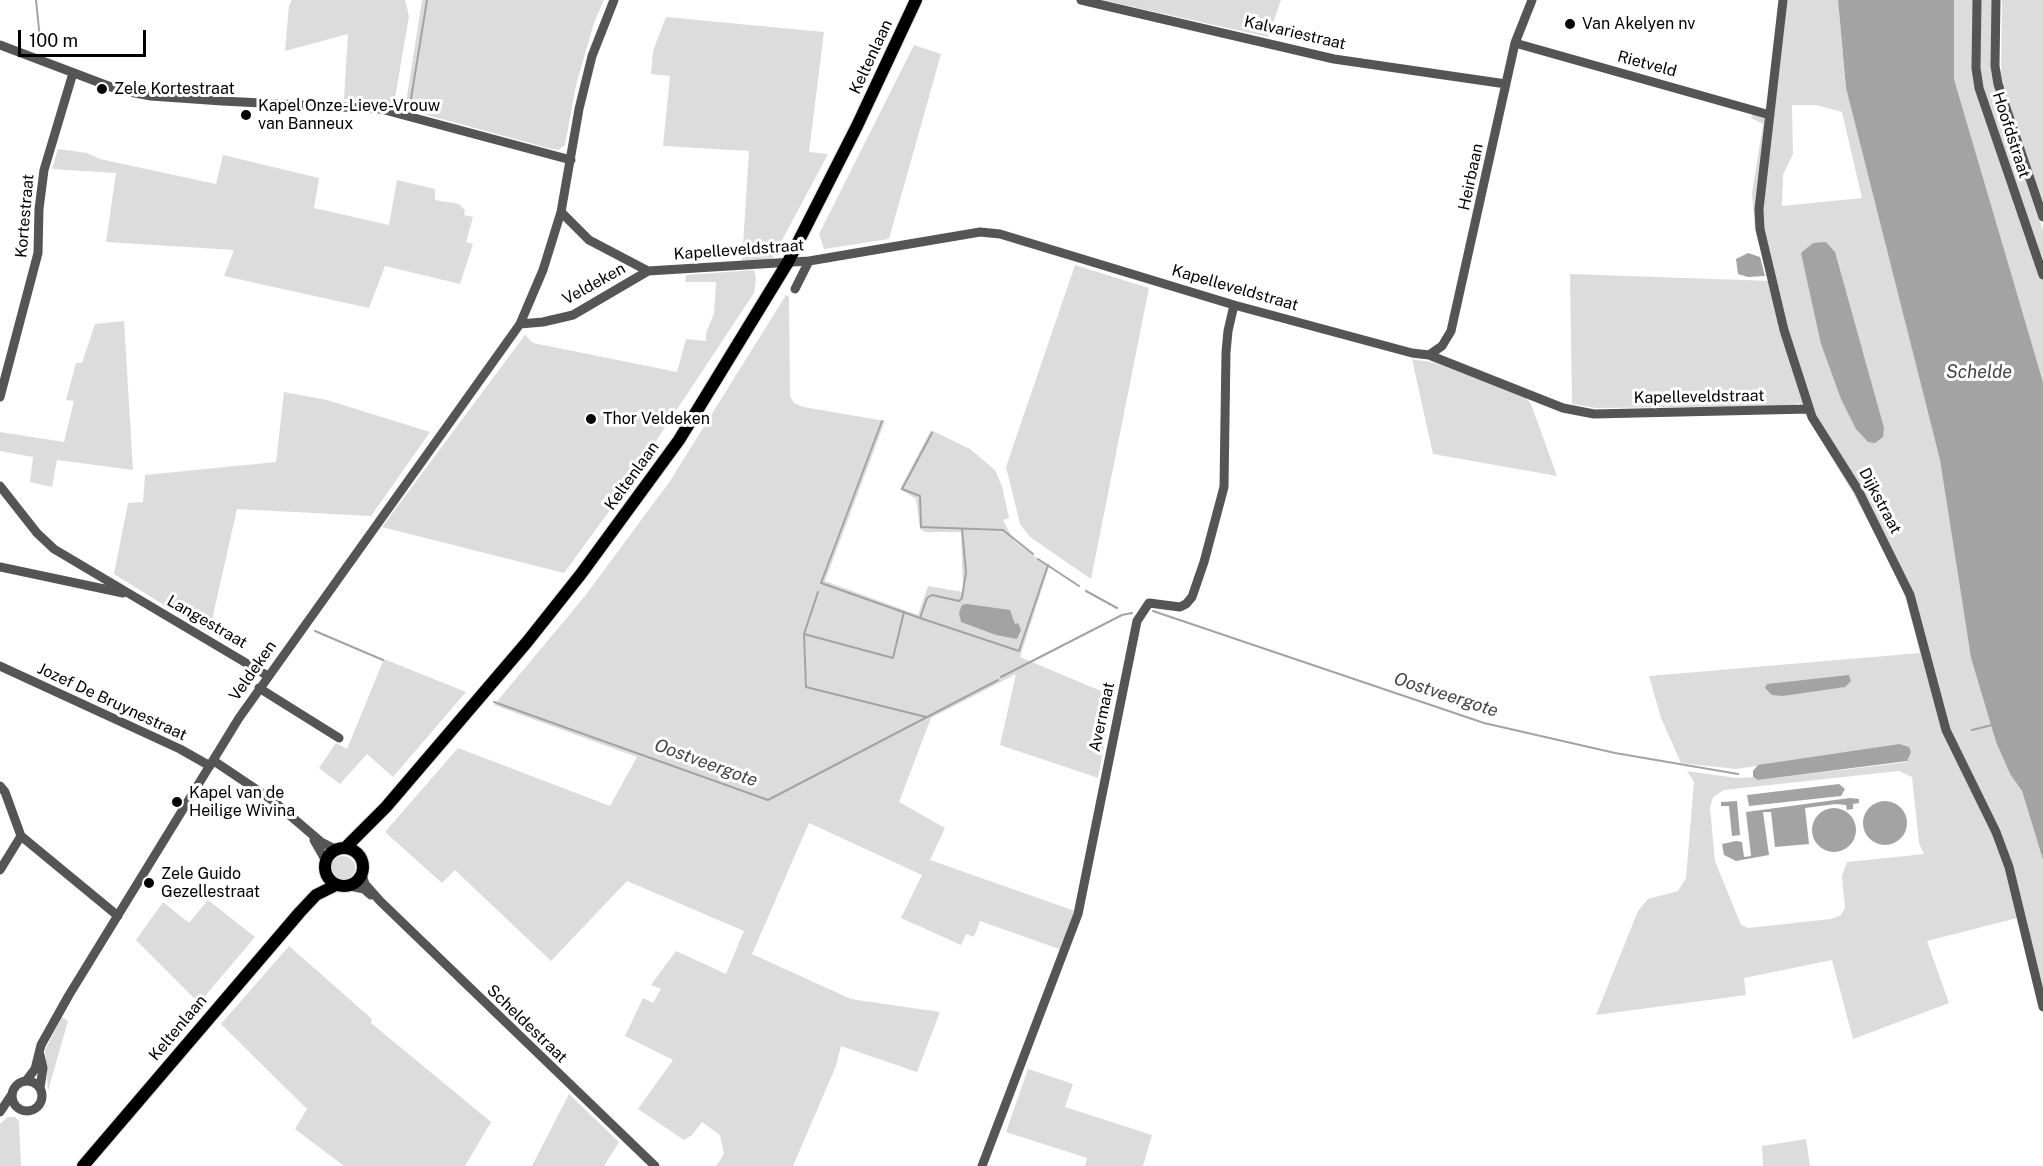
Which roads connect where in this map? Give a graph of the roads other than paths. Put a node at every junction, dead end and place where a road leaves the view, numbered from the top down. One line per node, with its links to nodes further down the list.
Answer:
1 (614, 0): 13 (street, Veldeken)
2 (916, 0): 17 (main road, Keltenlaan)
3 (1081, 0): 11 (street, Kalvariestraat)
4 (1532, 0): 8 (street, Heirbaan)
5 (1783, 0): 12 (street, Dijkstraat)
6 (1977, 0): 19 (street, Hoofdstraat)
7 (1996, 0): 15 (street)
8 (1515, 43): 11 (street, Heirbaan); 12 (street, Rietveld)
9 (0, 45): 10 (street)
10 (73, 73): 13 (street); 24 (street, Kortestraat)
11 (1506, 84): 23 (street, Heirbaan)
12 (1770, 115): 25 (street, Dijkstraat)
13 (571, 160): 14 (street, Veldeken)
14 (561, 212): 18 (street, Veldeken); 22 (street, Veldeken)
15 (2043, 217)
16 (809, 261): 17 (street, Kapelleveldstraat); 20 (street); 21 (street, Kapelleveldstraat)
17 (788, 262): 18 (street, Kapelleveldstraat); 35 (main road, Keltenlaan)
18 (648, 271): 22 (street, Veldeken)
19 (2043, 275)
20 (795, 289)
21 (1234, 306): 23 (street, Kapelleveldstraat); 57 (street, Avermaat)
22 (520, 324): 30 (street, Veldeken)
23 (1429, 355): 25 (street, Kapelleveldstraat)
24 (0, 397)
25 (1809, 410): 48 (street, Dijkstraat)
26 (0, 486): 28 (street, Langestraat)
27 (0, 567): 28 (street, Langestraat)
28 (131, 595): 30 (street, Langestraat)
29 (0, 666): 33 (street, Jozef De Bruynestraat)
30 (268, 676): 31 (street, Veldeken)
31 (260, 688): 32 (street); 33 (street, Veldeken)
32 (339, 738)
33 (212, 764): 36 (street); 47 (street, Veldeken)
34 (0, 786): 37 (street)
35 (386, 807): 38 (main road, Keltenlaan); 39 (main road, Keltenlaan)
36 (307, 831): 38 (street); 40 (street)
37 (21, 836): 41 (street); 47 (street)
38 (341, 849): 39 (main road); 40 (main road, Keltenlaan)
39 (362, 859): 42 (main road, Keltenlaan)
40 (326, 864): 43 (main road); 46 (main road, Keltenlaan)
41 (0, 870)
42 (362, 875): 44 (main road); 45 (street, Scheldestraat)
43 (336, 885): 44 (main road); 46 (main road, Keltenlaan)
44 (350, 886): 45 (street, Scheldestraat)
45 (380, 902): 56 (street, Scheldestraat)
46 (300, 912): 55 (main road, Keltenlaan)
47 (118, 916): 49 (street, Veldeken)
48 (2043, 1007)
49 (39, 1052): 50 (street, Veldeken); 51 (street, Veldeken)
50 (26, 1081): 51 (street); 52 (street, Veldeken)
51 (40, 1088): 53 (street, Veldeken)
52 (12, 1094): 53 (street); 54 (street, Veldeken)
53 (16, 1106): 54 (street, Veldeken)
54 (0, 1114)
55 (83, 1166)
56 (655, 1166)
57 (982, 1166)

